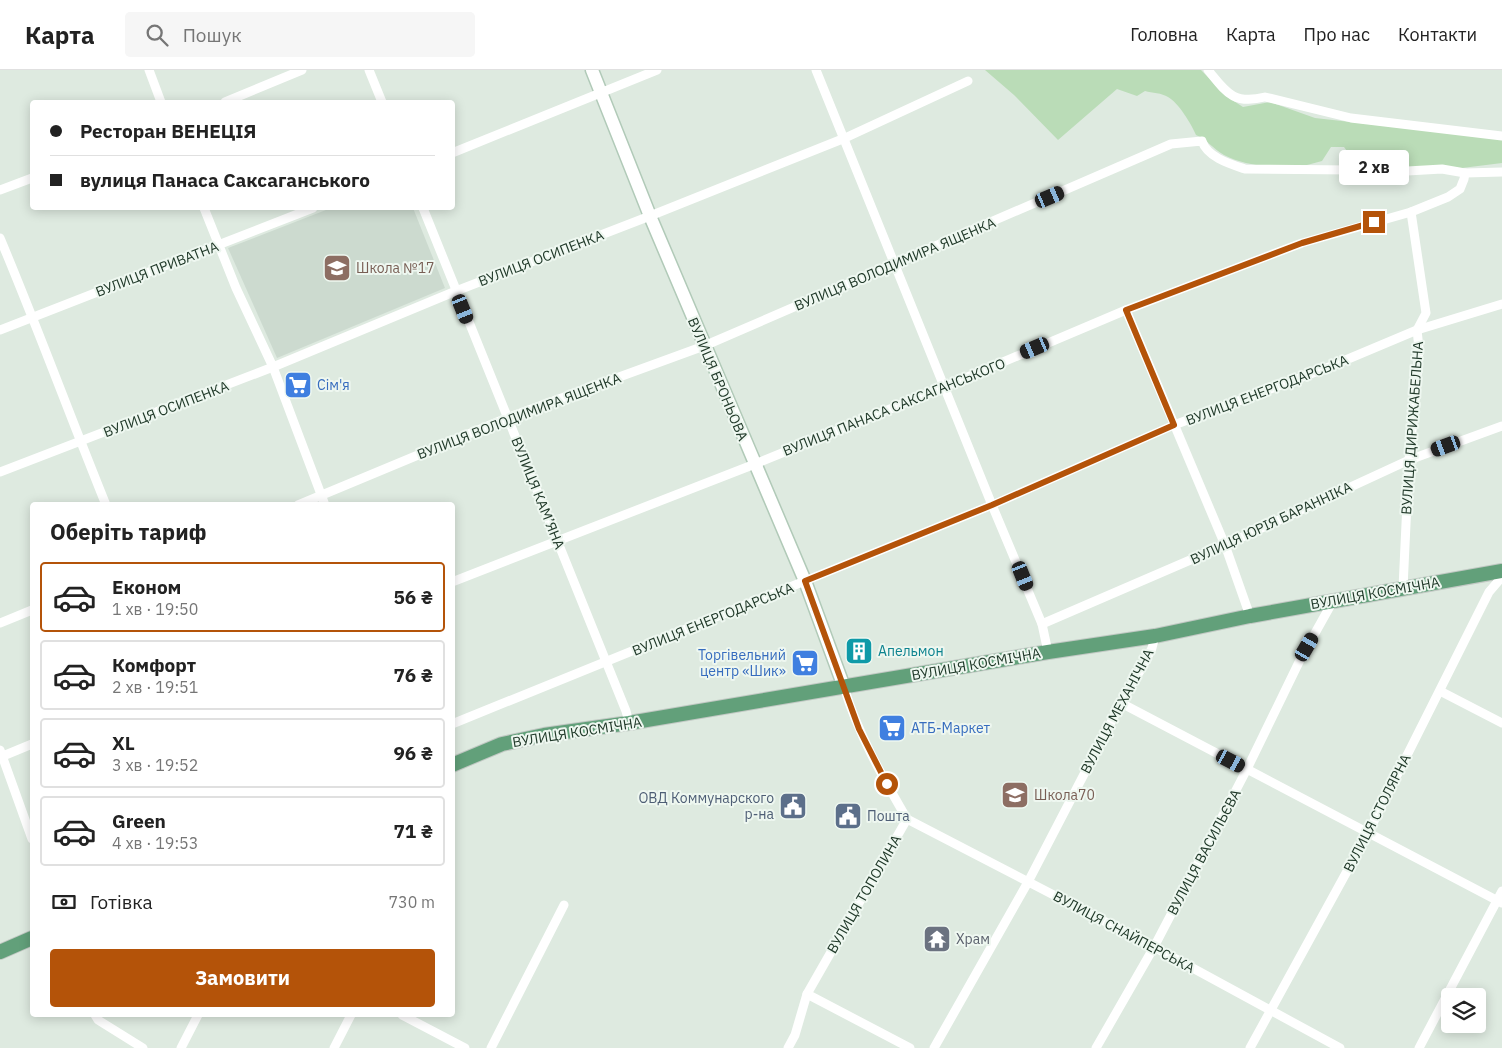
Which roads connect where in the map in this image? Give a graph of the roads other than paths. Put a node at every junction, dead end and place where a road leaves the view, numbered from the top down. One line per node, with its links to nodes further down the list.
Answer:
1 (149, 70): 10 (street)
2 (302, 70): 11 (street)
3 (369, 70): 12 (street)
4 (592, 70): 9 (street, ВУЛИЦЯ БРОНЬОВА)
5 (657, 70): 9 (street)
6 (816, 70): 14 (street)
7 (1208, 70): 13 (street)
8 (968, 81): 14 (street, ВУЛИЦЯ ОСИПЕНКА)
9 (601, 93): 15 (street); 24 (street, ВУЛИЦЯ БРОНЬОВА)
10 (160, 100)
11 (230, 100)
12 (381, 100)
13 (1502, 136)
14 (845, 138): 24 (street, ВУЛИЦЯ ОСИПЕНКА); 27 (street)
15 (455, 151)
16 (1502, 172): 17 (street, ВУЛИЦЯ ВОЛОДИМИРА ЯЩЕНКА)
17 (1465, 173): 23 (street, ВУЛИЦЯ ПАНАСА САКСАГАНСЬКОГО); 27 (street, ВУЛИЦЯ ВОЛОДИМИРА ЯЩЕНКА)
18 (30, 179): 19 (street)
19 (0, 190)
20 (205, 210): 26 (street)
21 (308, 210): 26 (street, ВУЛИЦЯ ПРИВАТНА)
22 (424, 210): 28 (street, ВУЛИЦЯ КАМ’ЯНА)
23 (1410, 212): 30 (street, ВУЛИЦЯ ПАНАСА САКСАГАНСЬКОГО); 33 (street, ВУЛИЦЯ ДИРИЖАБЕЛЬНА)
24 (650, 216): 28 (street, ВУЛИЦЯ ОСИПЕНКА); 34 (street, ВУЛИЦЯ БРОНЬОВА)
25 (0, 238): 31 (street)
26 (220, 244): 31 (street, ВУЛИЦЯ ПРИВАТНА); 35 (street)
27 (894, 265): 34 (street, ВУЛИЦЯ ВОЛОДИМИРА ЯЩЕНКА); 36 (street)
28 (456, 291): 35 (street, ВУЛИЦЯ ОСИПЕНКА); 37 (street, ВУЛИЦЯ КАМ’ЯНА)
29 (1502, 304): 33 (street, ВУЛИЦЯ ЕНЕРГОДАРСЬКА)
30 (1126, 310): 36 (street, ВУЛИЦЯ ПАНАСА САКСАГАНСЬКОГО); 38 (street)
31 (33, 317): 32 (street, ВУЛИЦЯ ПРИВАТНА); 40 (street)
32 (0, 330)
33 (1417, 330): 38 (street, ВУЛИЦЯ ЕНЕРГОДАРСЬКА); 41 (street, ВУЛИЦЯ ДИРИЖАБЕЛЬНА)
34 (704, 346): 37 (street, ВУЛИЦЯ ВОЛОДИМИРА ЯЩЕНКА); 42 (street, ВУЛИЦЯ БРОНЬОВА)
35 (273, 367): 40 (street, ВУЛИЦЯ ОСИПЕНКА); 44 (street)
36 (944, 387): 42 (street, ВУЛИЦЯ ПАНАСА САКСАГАНСЬКОГО); 48 (street)
37 (507, 418): 44 (street, ВУЛИЦЯ ВОЛОДИМИРА ЯЩЕНКА); 49 (street, ВУЛИЦЯ КАМ’ЯНА)
38 (1174, 425): 48 (street, ВУЛИЦЯ ЕНЕРГОДАРСЬКА); 50 (street)
39 (1502, 426): 41 (street, ВУЛИЦЯ ЮРІЯ БАРАННІКА)
40 (80, 442): 43 (street, ВУЛИЦЯ ОСИПЕНКА); 45 (street)
41 (1409, 460): 50 (street, ВУЛИЦЯ ЮРІЯ БАРАННІКА); 55 (street, ВУЛИЦЯ ДИРИЖАБЕЛЬНА)
42 (755, 464): 49 (street, ВУЛИЦЯ ПАНАСА САКСАГАНСЬКОГО); 54 (street, ВУЛИЦЯ БРОНЬОВА)
43 (0, 472)
44 (321, 496): 46 (street, ВУЛИЦЯ ВОЛОДИМИРА ЯЩЕНКА); 47 (street)
45 (105, 502)
46 (306, 502)
47 (324, 502)
48 (992, 505): 54 (street, ВУЛИЦЯ ЕНЕРГОДАРСЬКА); 60 (street)
49 (558, 542): 53 (street, ВУЛИЦЯ ПАНАСА САКСАГАНСЬКОГО); 63 (street, ВУЛИЦЯ КАМ’ЯНА)
50 (1225, 545): 58 (street); 60 (street, ВУЛИЦЯ ЮРІЯ БАРАННІКА)
51 (1502, 571): 55 (main road, ВУЛИЦЯ КОСМІЧНА)
52 (1502, 577): 65 (street, ВУЛИЦЯ СТОЛЯРНА)
53 (455, 581)
54 (805, 581): 63 (street, ВУЛИЦЯ ЕНЕРГОДАРСЬКА); 64 (street, ВУЛИЦЯ БРОНЬОВА)
55 (1403, 588): 56 (main road, ВУЛИЦЯ КОСМІЧНА)
56 (1333, 601): 58 (main road, ВУЛИЦЯ КОСМІЧНА); 73 (street, ВУЛИЦЯ ВАСИЛЬЄВА)
57 (30, 611): 59 (street)
58 (1250, 616): 61 (main road, ВУЛИЦЯ КОСМІЧНА)
59 (0, 623)
60 (1042, 624): 62 (street)
61 (1155, 636): 62 (main road, ВУЛИЦЯ КОСМІЧНА); 66 (street, ВУЛИЦЯ МЕХАНІЧНА)
62 (1048, 652): 64 (main road, ВУЛИЦЯ КОСМІЧНА)
63 (606, 662): 67 (street, ВУЛИЦЯ ЕНЕРГОДАРСЬКА); 68 (street, ВУЛИЦЯ КАМ’ЯНА)
64 (844, 687): 68 (main road, ВУЛИЦЯ КОСМІЧНА); 74 (street, ВУЛИЦЯ ТОПОЛИНА)
65 (1440, 690): 69 (street); 76 (street, ВУЛИЦЯ СТОЛЯРНА)
66 (1121, 703): 73 (street); 77 (street, ВУЛИЦЯ МЕХАНІЧНА)
67 (455, 723)
68 (630, 723): 72 (main road, ВУЛИЦЯ КОСМІЧНА)
69 (1502, 723)
70 (30, 745): 71 (street)
71 (1, 753): 75 (street)
72 (455, 764)
73 (1247, 769): 76 (street); 82 (street, ВУЛИЦЯ ВАСИЛЬЄВА)
74 (907, 818): 77 (street, ВУЛИЦЯ СНАЙПЕРСЬКА); 84 (street, ВУЛИЦЯ ТОПОЛИНА)
75 (30, 833)
76 (1368, 833): 79 (street); 85 (street, ВУЛИЦЯ СТОЛЯРНА)
77 (1028, 882): 82 (street, ВУЛИЦЯ СНАЙПЕРСЬКА); 97 (street, ВУЛИЦЯ МЕХАНІЧНА)
78 (1502, 891): 79 (street)
79 (1499, 902): 101 (street)
80 (564, 905): 94 (street)
81 (30, 939): 83 (main road)
82 (1154, 947): 85 (street, ВУЛИЦЯ СНАЙПЕРСЬКА); 98 (street, ВУЛИЦЯ ВАСИЛЬЄВА)
83 (0, 952)
84 (807, 994): 95 (street, ВУЛИЦЯ ТОПОЛИНА); 96 (street)
85 (1271, 1010): 99 (street, ВУЛИЦЯ СТОЛЯРНА); 100 (street, ВУЛИЦЯ СНАЙПЕРСЬКА)
86 (96, 1017): 90 (street)
87 (197, 1017): 91 (street)
88 (350, 1017): 92 (street)
89 (406, 1017): 93 (street)
90 (143, 1048)
91 (181, 1048)
92 (334, 1048)
93 (465, 1048)
94 (491, 1048)
95 (788, 1048)
96 (910, 1048)
97 (934, 1048)
98 (1096, 1048)
99 (1250, 1048)
100 (1340, 1048)
101 (1419, 1048)

